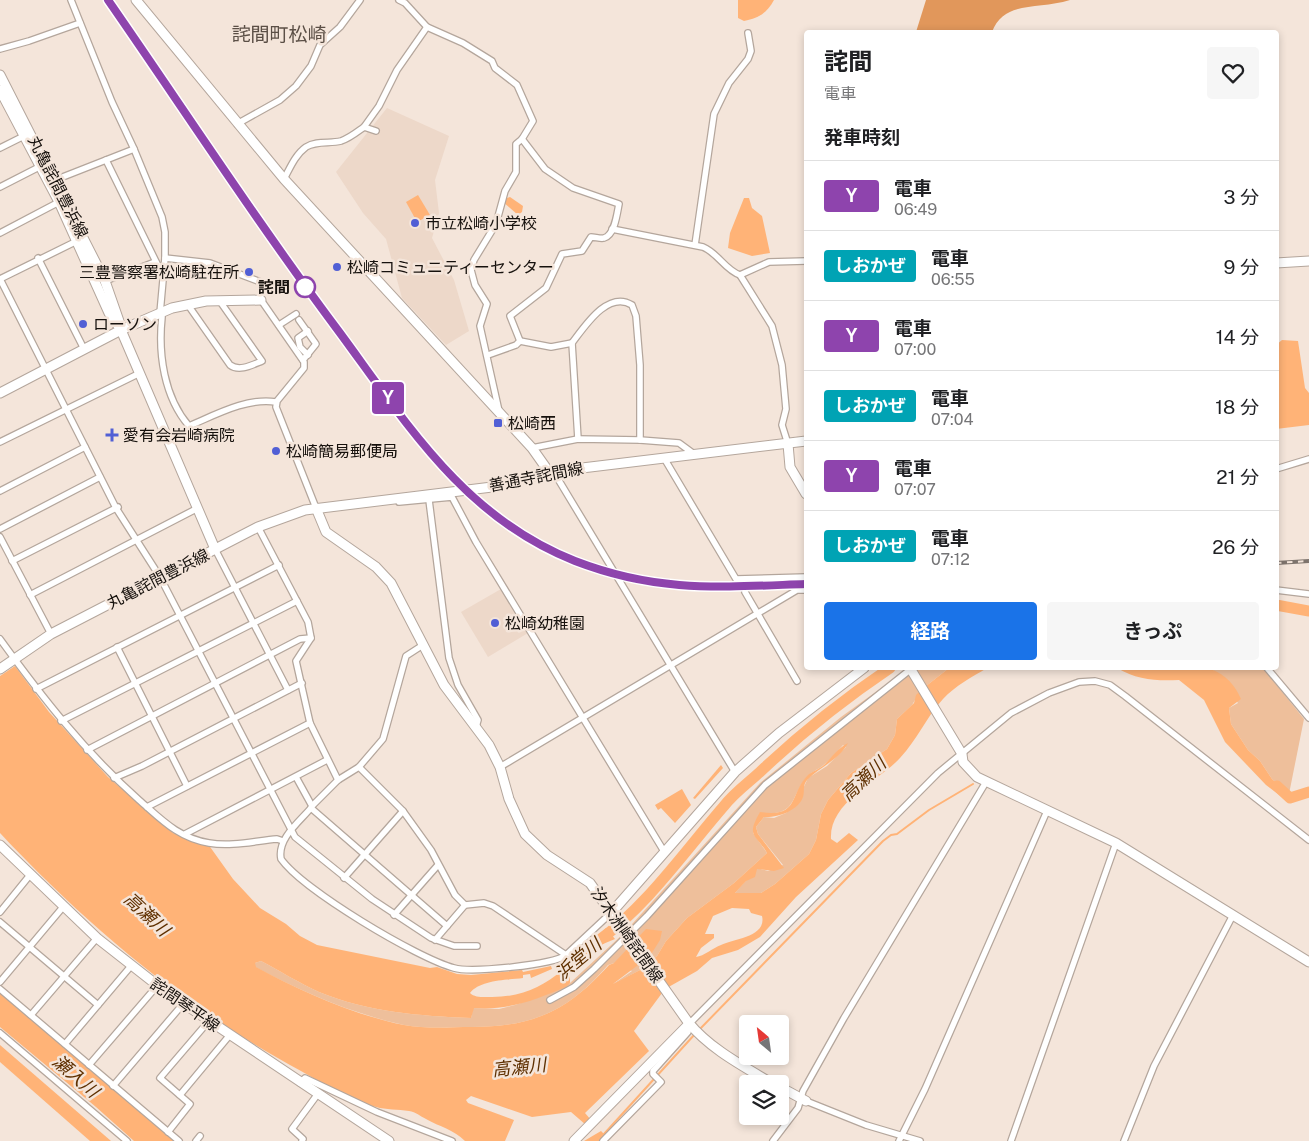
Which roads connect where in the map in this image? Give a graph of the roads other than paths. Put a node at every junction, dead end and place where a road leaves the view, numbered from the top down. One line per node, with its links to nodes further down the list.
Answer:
1 (71, 0): 5 (street)
2 (136, 0): 12 (main road)
3 (360, 0): 12 (street)
4 (399, 0): 6 (street)
5 (80, 22): 8 (street); 18 (street)
6 (427, 27): 13 (street); 16 (street)
7 (748, 33): 28 (street)
8 (0, 49)
9 (0, 75): 20 (main road, 丸亀詫間豊浜線)
10 (0, 90): 11 (main road, 丸亀詫間豊浜線)
11 (3, 105): 15 (main road, 丸亀詫間豊浜線)
12 (237, 124): 21 (main road)
13 (364, 127): 14 (street); 21 (street)
14 (376, 131)
15 (24, 136): 17 (street); 20 (main road, 丸亀詫間豊浜線)
16 (522, 139): 25 (street); 51 (street)
17 (0, 148)
18 (134, 149): 19 (street); 30 (street)
19 (106, 160): 22 (street); 33 (street)
20 (43, 165): 22 (main road, 丸亀詫間豊浜線); 23 (street); 24 (main road, 丸亀詫間豊浜線)
21 (284, 179): 58 (main road)
22 (55, 180): 38 (main road, 丸亀詫間豊浜線)
23 (0, 187)
24 (59, 202): 26 (street); 27 (main road, 丸亀詫間豊浜線)
25 (612, 229): 28 (street); 47 (street)
26 (0, 233)
27 (77, 241): 29 (street); 45 (main road, 丸亀詫間豊浜線)
28 (695, 246): 35 (street)
29 (38, 258): 37 (street); 49 (street)
30 (165, 258): 36 (street); 39 (street)
31 (804, 261): 35 (street)
32 (1309, 261): 34 (main road)
33 (155, 262): 36 (street); 38 (street)
34 (1279, 263)
35 (740, 275): 63 (street)
36 (164, 278): 43 (street)
37 (0, 279): 53 (street)
38 (106, 281): 45 (main road, 丸亀詫間豊浜線)
39 (272, 292)
40 (219, 300): 41 (main road); 42 (main road); 42 (street)
41 (261, 300): 44 (street)
42 (188, 305): 43 (main road)
43 (160, 313): 45 (main road); 56 (street)
44 (279, 326): 46 (street); 52 (street)
45 (121, 330): 49 (main road); 54 (main road, 丸亀詫間豊浜線)
46 (308, 331): 50 (street); 50 (street)
47 (520, 341): 48 (street); 51 (street)
48 (572, 343): 59 (street); 60 (street)
49 (84, 349): 53 (main road)
50 (308, 355): 52 (street)
51 (488, 355): 58 (street)
52 (303, 360): 56 (street)
53 (46, 370): 55 (main road); 57 (street)
54 (140, 373): 57 (street); 77 (main road, 丸亀詫間豊浜線)
55 (0, 393)
56 (276, 402): 78 (street)
57 (66, 409): 62 (street); 64 (street)
58 (499, 416): 65 (main road)
59 (578, 440): 60 (street); 65 (street)
60 (640, 440): 66 (street)
61 (804, 441): 63 (main road, 善通寺詫間線)
62 (0, 442)
63 (788, 444): 66 (main road, 善通寺詫間線); 72 (main road)
64 (85, 447): 71 (street); 73 (street)
65 (532, 448): 70 (main road)
66 (694, 454): 67 (main road, 善通寺詫間線)
67 (664, 458): 70 (main road, 善通寺詫間線); 86 (street)
68 (1309, 459): 69 (street)
69 (1279, 468)
70 (548, 472): 74 (main road, 善通寺詫間線); 106 (street)
71 (100, 476): 76 (street); 80 (street)
72 (804, 490)
73 (0, 491)
74 (378, 499): 75 (street); 78 (main road, 善通寺詫間線)
75 (429, 500): 118 (street); 123 (street)
76 (117, 507): 82 (street); 84 (street)
77 (198, 508): 82 (street); 83 (main road, 丸亀詫間豊浜線)
78 (316, 508): 79 (main road, 善通寺詫間線); 101 (main road, 汐木洲崎詫間線)
79 (258, 527): 83 (main road, 善通寺詫間線); 85 (street)
80 (0, 529)
81 (0, 537): 84 (street)
82 (136, 540): 87 (street); 93 (street)
83 (215, 549): 87 (main road, 丸亀詫間豊浜線); 88 (street)
84 (12, 561): 93 (street)
85 (279, 566): 88 (street); 94 (street)
86 (804, 577)
87 (160, 578): 96 (street); 98 (main road, 丸亀詫間豊浜線)
88 (236, 587): 96 (street); 97 (street)
89 (804, 590): 95 (street)
90 (1279, 590): 92 (street)
91 (745, 592): 95 (street)
92 (1309, 594)
93 (30, 595): 98 (street)
94 (297, 601): 97 (street); 99 (street)
95 (758, 614): 106 (street); 112 (street)
96 (180, 615): 102 (street); 103 (street)
97 (253, 622): 103 (street); 104 (street)
98 (52, 634): 105 (main road, 丸亀詫間豊浜線)
99 (311, 638): 104 (street); 113 (street)
100 (0, 639): 105 (street)
101 (423, 645): 123 (main road, 汐木洲崎詫間線); 129 (street)
102 (117, 647): 111 (street); 115 (street)
103 (197, 650): 111 (street); 114 (street)
104 (270, 655): 114 (street); 116 (street)
105 (14, 658): 107 (main road, 丸亀詫間豊浜線); 115 (street)
106 (671, 667): 118 (street); 131 (street)
107 (0, 669)
108 (861, 670): 131 (main road)
109 (911, 670): 126 (main road); 162 (street)
110 (1269, 670): 119 (street)
111 (135, 681): 117 (street); 121 (street)
112 (798, 681)
113 (302, 682): 116 (street); 122 (street)
114 (214, 684): 117 (street); 120 (street)
115 (36, 689): 121 (street)
116 (288, 690): 120 (street)
117 (151, 715): 124 (street); 125 (street)
118 (583, 718): 130 (street); 148 (street)
119 (1309, 718)
120 (232, 719): 125 (street); 127 (street)
121 (61, 720): 124 (street)
122 (310, 724): 127 (street); 128 (street)
123 (476, 727): 130 (main road, 汐木洲崎詫間線)
124 (87, 750): 133 (street)
125 (169, 752): 133 (street); 136 (street)
126 (961, 753): 135 (main road); 144 (street); 179 (street)
127 (250, 754): 136 (street); 137 (street)
128 (327, 760): 132 (street); 134 (street)
129 (359, 767): 134 (street); 140 (street)
130 (500, 767): 157 (main road, 汐木洲崎詫間線)
131 (735, 772): 148 (main road)
132 (296, 777): 137 (street); 139 (street)
133 (114, 778): 138 (street)
134 (338, 780): 139 (street)
135 (986, 782): 141 (main road); 190 (street)
136 (187, 786): 138 (street)
137 (270, 790): 142 (street); 143 (street)
138 (147, 807): 143 (street)
139 (311, 807): 142 (street); 149 (street)
140 (403, 811): 149 (street); 150 (street)
141 (1047, 811): 146 (main road); 192 (street)
142 (291, 830): 145 (street); 152 (street)
143 (185, 834): 145 (street)
144 (1309, 840)
145 (283, 841): 167 (street)
146 (1116, 843): 159 (main road); 205 (street)
147 (0, 846): 151 (main road, 詫間琴平線)
148 (665, 854): 157 (main road)
149 (365, 855): 152 (street); 153 (street)
150 (438, 865): 153 (street); 154 (street)
151 (30, 875): 155 (main road, 詫間琴平線); 156 (street)
152 (344, 878): 158 (street)
153 (411, 895): 158 (street); 161 (street)
154 (465, 905): 161 (street); 167 (street)
155 (63, 908): 163 (main road, 詫間琴平線); 166 (street)
156 (0, 912)
157 (612, 912): 162 (main road, 汐木洲崎詫間線); 167 (street)
158 (394, 915): 164 (street)
159 (1233, 915): 168 (main road); 206 (street)
160 (0, 922): 166 (street)
161 (447, 926): 164 (street)
162 (627, 934): 174 (street); 179 (main road, 汐木洲崎詫間線)
163 (97, 938): 169 (main road, 詫間琴平線); 170 (street)
164 (435, 940): 165 (street)
165 (477, 946)
166 (30, 948): 170 (street); 171 (street)
167 (566, 956)
168 (1309, 962)
169 (131, 966): 172 (main road, 詫間琴平線); 176 (street)
170 (64, 976): 176 (street); 177 (street)
171 (0, 982)
172 (157, 986): 175 (main road, 詫間琴平線); 183 (street)
173 (0, 989): 177 (street)
174 (550, 1000)
175 (183, 1004): 178 (main road, 詫間琴平線); 186 (street)
176 (98, 1005): 182 (street)
177 (31, 1015): 182 (street)
178 (208, 1022): 181 (main road, 詫間琴平線); 189 (street)
179 (693, 1027): 184 (main road, 汐木洲崎詫間線); 200 (main road); 201 (street)
180 (0, 1033): 194 (street)
181 (229, 1036): 185 (main road, 詫間琴平線); 189 (street)
182 (64, 1044): 183 (street)
183 (89, 1065): 186 (street)
184 (758, 1075)
185 (300, 1083): 188 (main road, 詫間琴平線); 199 (street)
186 (113, 1086): 191 (street)
187 (789, 1092): 190 (main road)
188 (317, 1094): 197 (street); 198 (main road, 詫間琴平線)
189 (180, 1095): 191 (street)
190 (803, 1099): 192 (street); 202 (street)
191 (168, 1132): 195 (street)
192 (903, 1134): 203 (street); 204 (street)
193 (200, 1136): 196 (street)
194 (127, 1141)
195 (179, 1141)
196 (196, 1141)
197 (302, 1141)
198 (389, 1141)
199 (452, 1141)
200 (574, 1141)
201 (603, 1141)
202 (772, 1141)
203 (899, 1141)
204 (920, 1141)
205 (1011, 1141)
206 (1124, 1141)

